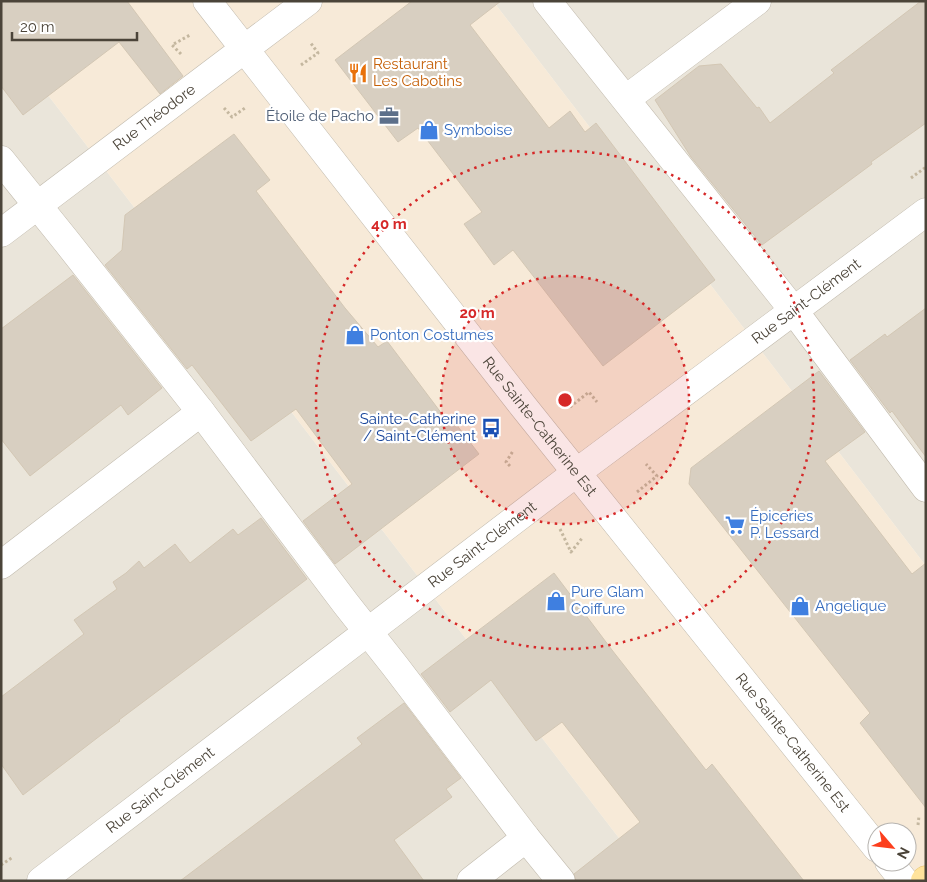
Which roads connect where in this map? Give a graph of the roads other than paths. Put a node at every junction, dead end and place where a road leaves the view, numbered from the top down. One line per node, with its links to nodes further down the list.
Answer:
1 (207, 1): 5 (street, Rue Sainte-Catherine Est)
2 (308, 1): 5 (street, Rue Théodore)
3 (547, 1): 6 (street)
4 (757, 1): 6 (street)
5 (244, 49): 8 (street, Rue Théodore); 13 (street, Rue Sainte-Catherine Est)
6 (626, 99): 11 (street)
7 (1, 160): 8 (street)
8 (38, 205): 10 (street, Rue Théodore); 12 (street)
9 (926, 212): 11 (street, Rue Saint-Clément)
10 (1, 232)
11 (794, 311): 13 (street, Rue Saint-Clément); 14 (street)
12 (201, 412): 15 (street); 16 (street)
13 (576, 473): 16 (street, Rue Saint-Clément); 17 (street, Rue Sainte-Catherine Est)
14 (926, 488)
15 (1, 565)
16 (368, 633): 18 (street); 19 (street, Rue Saint-Clément)
17 (867, 836)
18 (526, 838): 20 (street); 21 (street)
19 (41, 881)
20 (471, 881)
21 (561, 881)

